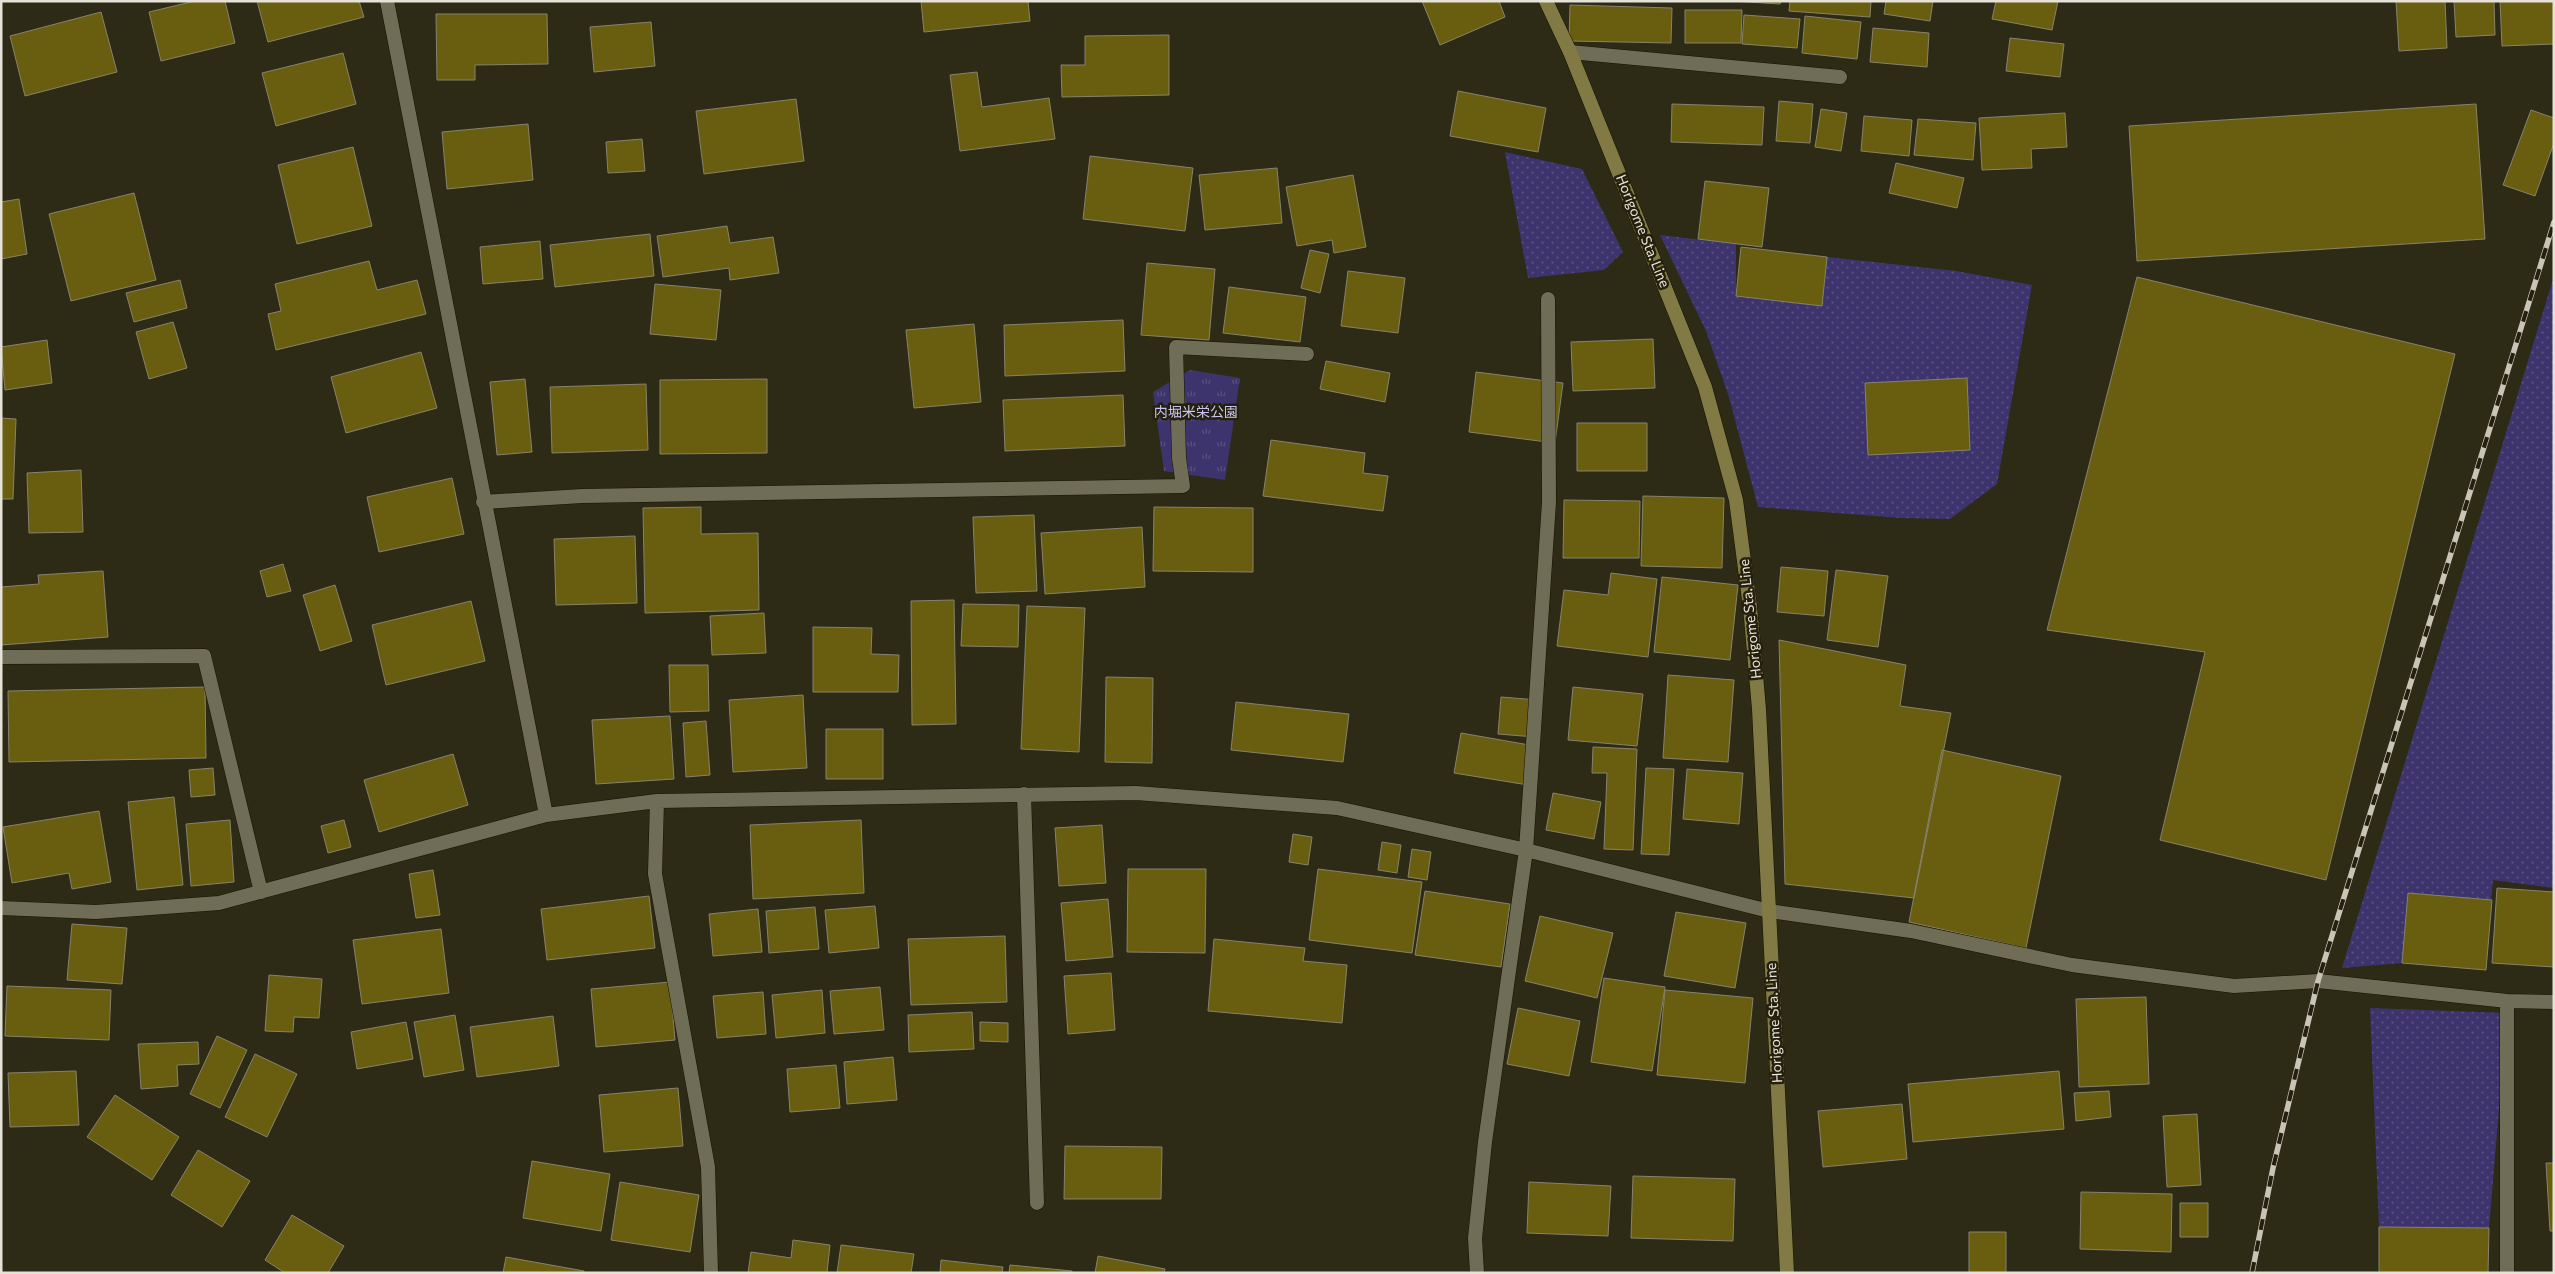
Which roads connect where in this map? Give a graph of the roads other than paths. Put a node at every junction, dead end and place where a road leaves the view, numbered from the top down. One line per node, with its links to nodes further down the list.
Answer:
1 (387, 1): 7 (street)
2 (1546, 1): 3 (main road, Horigome Sta. Line)
3 (1570, 52): 4 (street); 15 (main road, Horigome Sta. Line)
4 (1840, 77)
5 (1548, 299): 12 (street)
6 (1306, 354): 7 (street)
7 (483, 502): 11 (street)
8 (1, 656): 13 (street)
9 (1024, 794): 10 (street); 12 (street); 18 (street)
10 (657, 801): 11 (street); 19 (street)
11 (546, 815): 13 (street)
12 (1526, 850): 15 (street); 20 (street)
13 (260, 892): 14 (street)
14 (1, 908)
15 (1769, 911): 16 (street); 21 (main road, Horigome Sta. Line)
16 (2507, 1001): 17 (street); 22 (street)
17 (2554, 1002)
18 (1037, 1203)
19 (711, 1273)
20 (1477, 1273)
21 (1787, 1273)
22 (2507, 1273)

